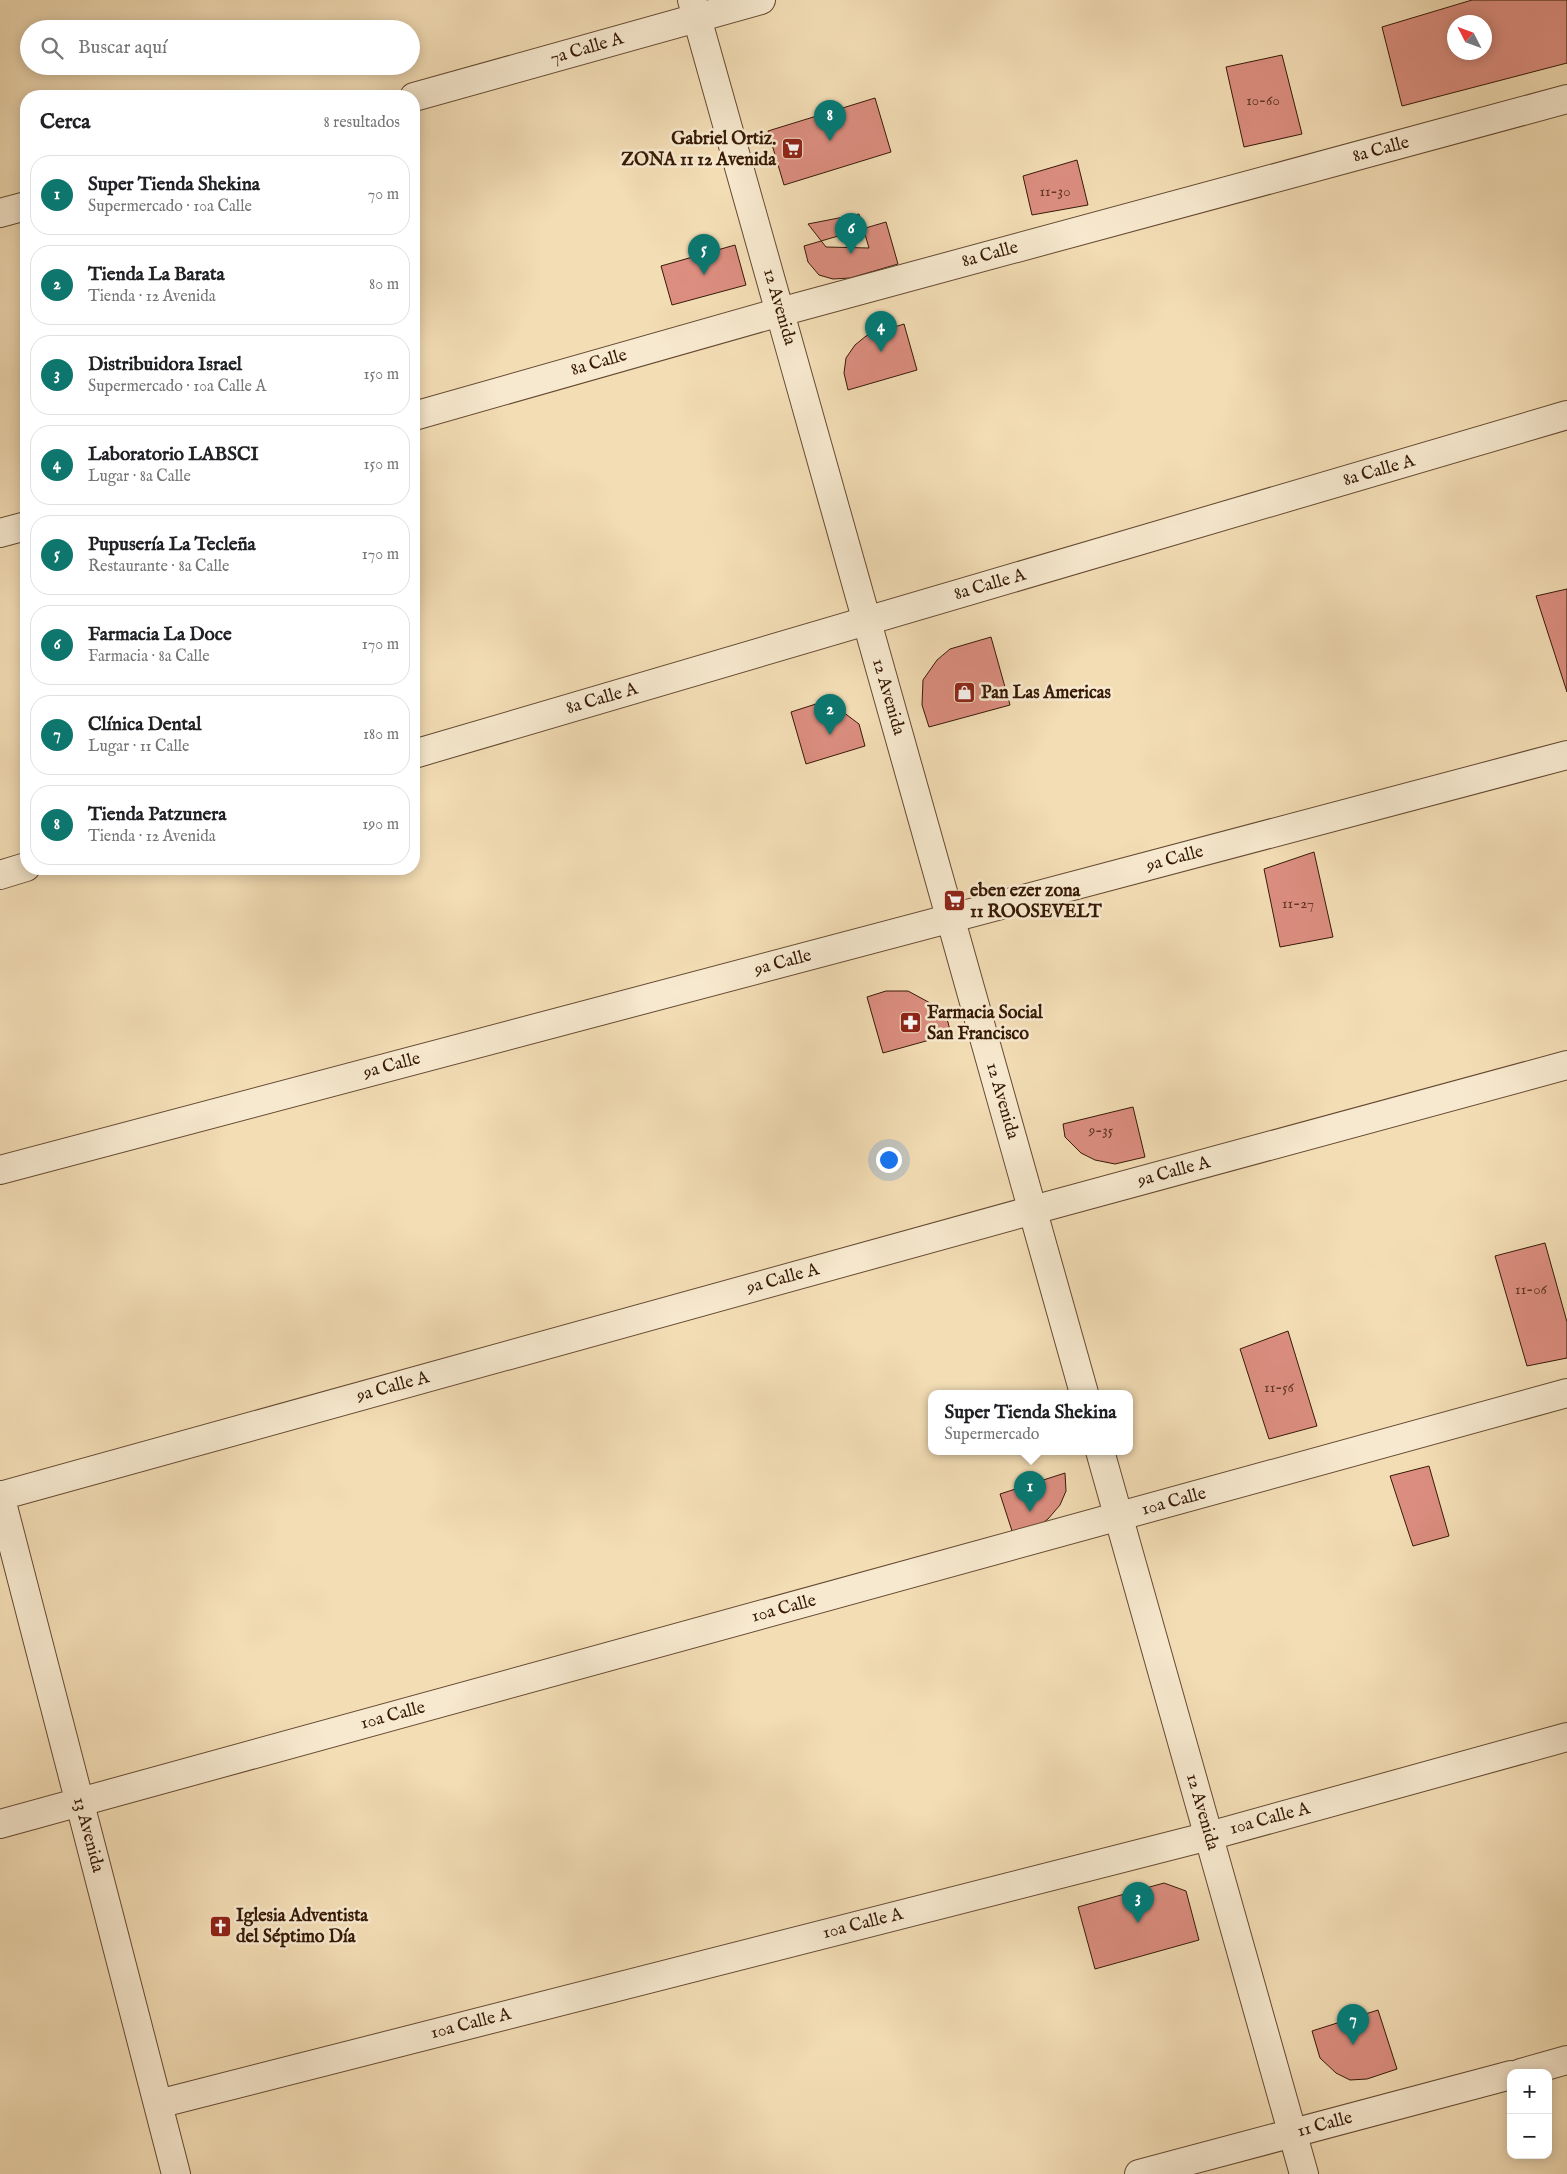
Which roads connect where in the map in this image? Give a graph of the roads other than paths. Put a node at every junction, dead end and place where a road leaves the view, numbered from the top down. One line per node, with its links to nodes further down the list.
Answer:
1 (761, 0): 2 (street, 7a Calle A)
2 (695, 9): 3 (street, 7a Calle A); 7 (street, 12 Avenida)
3 (420, 95)
4 (1567, 99): 7 (street, 8a Calle)
5 (20, 208): 6 (street)
6 (0, 213)
7 (780, 312): 8 (street, 8a Calle); 12 (street, 12 Avenida)
8 (420, 414)
9 (1567, 416): 12 (street, 8a Calle A)
10 (20, 528): 11 (street)
11 (0, 534)
12 (867, 621): 13 (street, 8a Calle A); 17 (street, 12 Avenida)
13 (420, 752)
14 (1567, 756): 17 (street, 9a Calle)
15 (20, 869): 16 (street)
16 (0, 875)
17 (951, 918): 19 (street, 9a Calle); 20 (street, 12 Avenida)
18 (1567, 1065): 20 (street, 9a Calle A)
19 (0, 1170)
20 (1033, 1210): 21 (street, 12 Avenida); 24 (street, 9a Calle A)
21 (1083, 1390)
22 (1567, 1393): 25 (street, 10a Calle)
23 (1101, 1455): 25 (street, 12 Avenida)
24 (0, 1496): 27 (street, 13 Avenida)
25 (1119, 1517): 27 (street, 10a Calle); 29 (street, 12 Avenida)
26 (1567, 1737): 29 (street, 10a Calle A)
27 (80, 1802): 28 (street, 10a Calle); 33 (street, 13 Avenida)
28 (0, 1824)
29 (1209, 1836): 33 (street, 10a Calle A); 34 (street, 12 Avenida)
30 (1567, 2060): 31 (street)
31 (1535, 2069)
32 (1507, 2076): 34 (street, 11 Calle)
33 (158, 2104): 35 (street, 13 Avenida)
34 (1293, 2134): 36 (street, 11 Calle); 37 (street, 12 Avenida)
35 (176, 2174)
36 (1139, 2174)
37 (1304, 2174)

